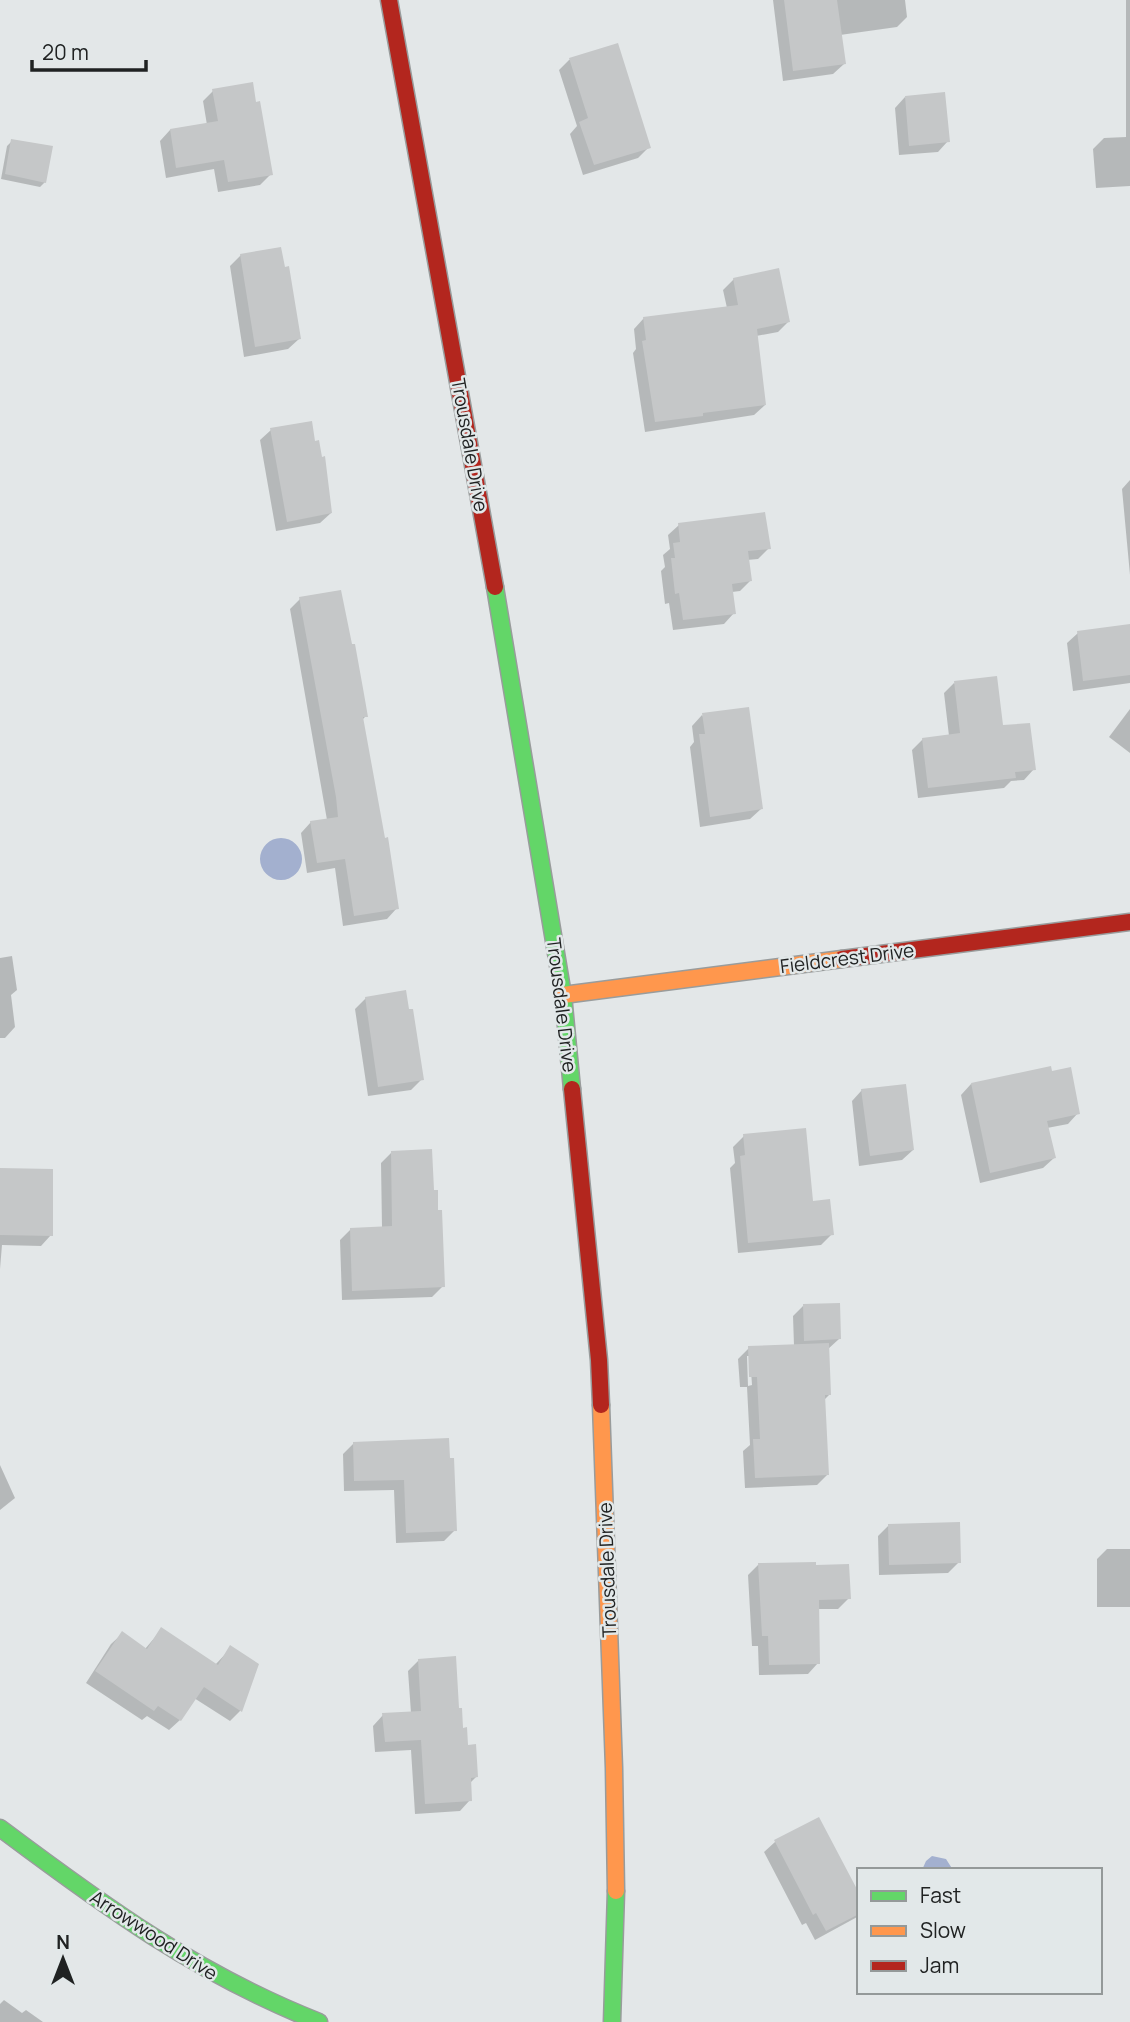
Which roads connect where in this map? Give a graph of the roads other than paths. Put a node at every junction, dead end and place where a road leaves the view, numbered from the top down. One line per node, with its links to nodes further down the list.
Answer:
1 (389, 0): 3 (street, Trousdale Drive)
2 (1130, 922): 3 (street, Fieldcrest Drive)
3 (563, 995): 6 (street, Trousdale Drive)
4 (0, 1828): 5 (street, Arrowwood Drive)
5 (319, 2022)
6 (612, 2022)

